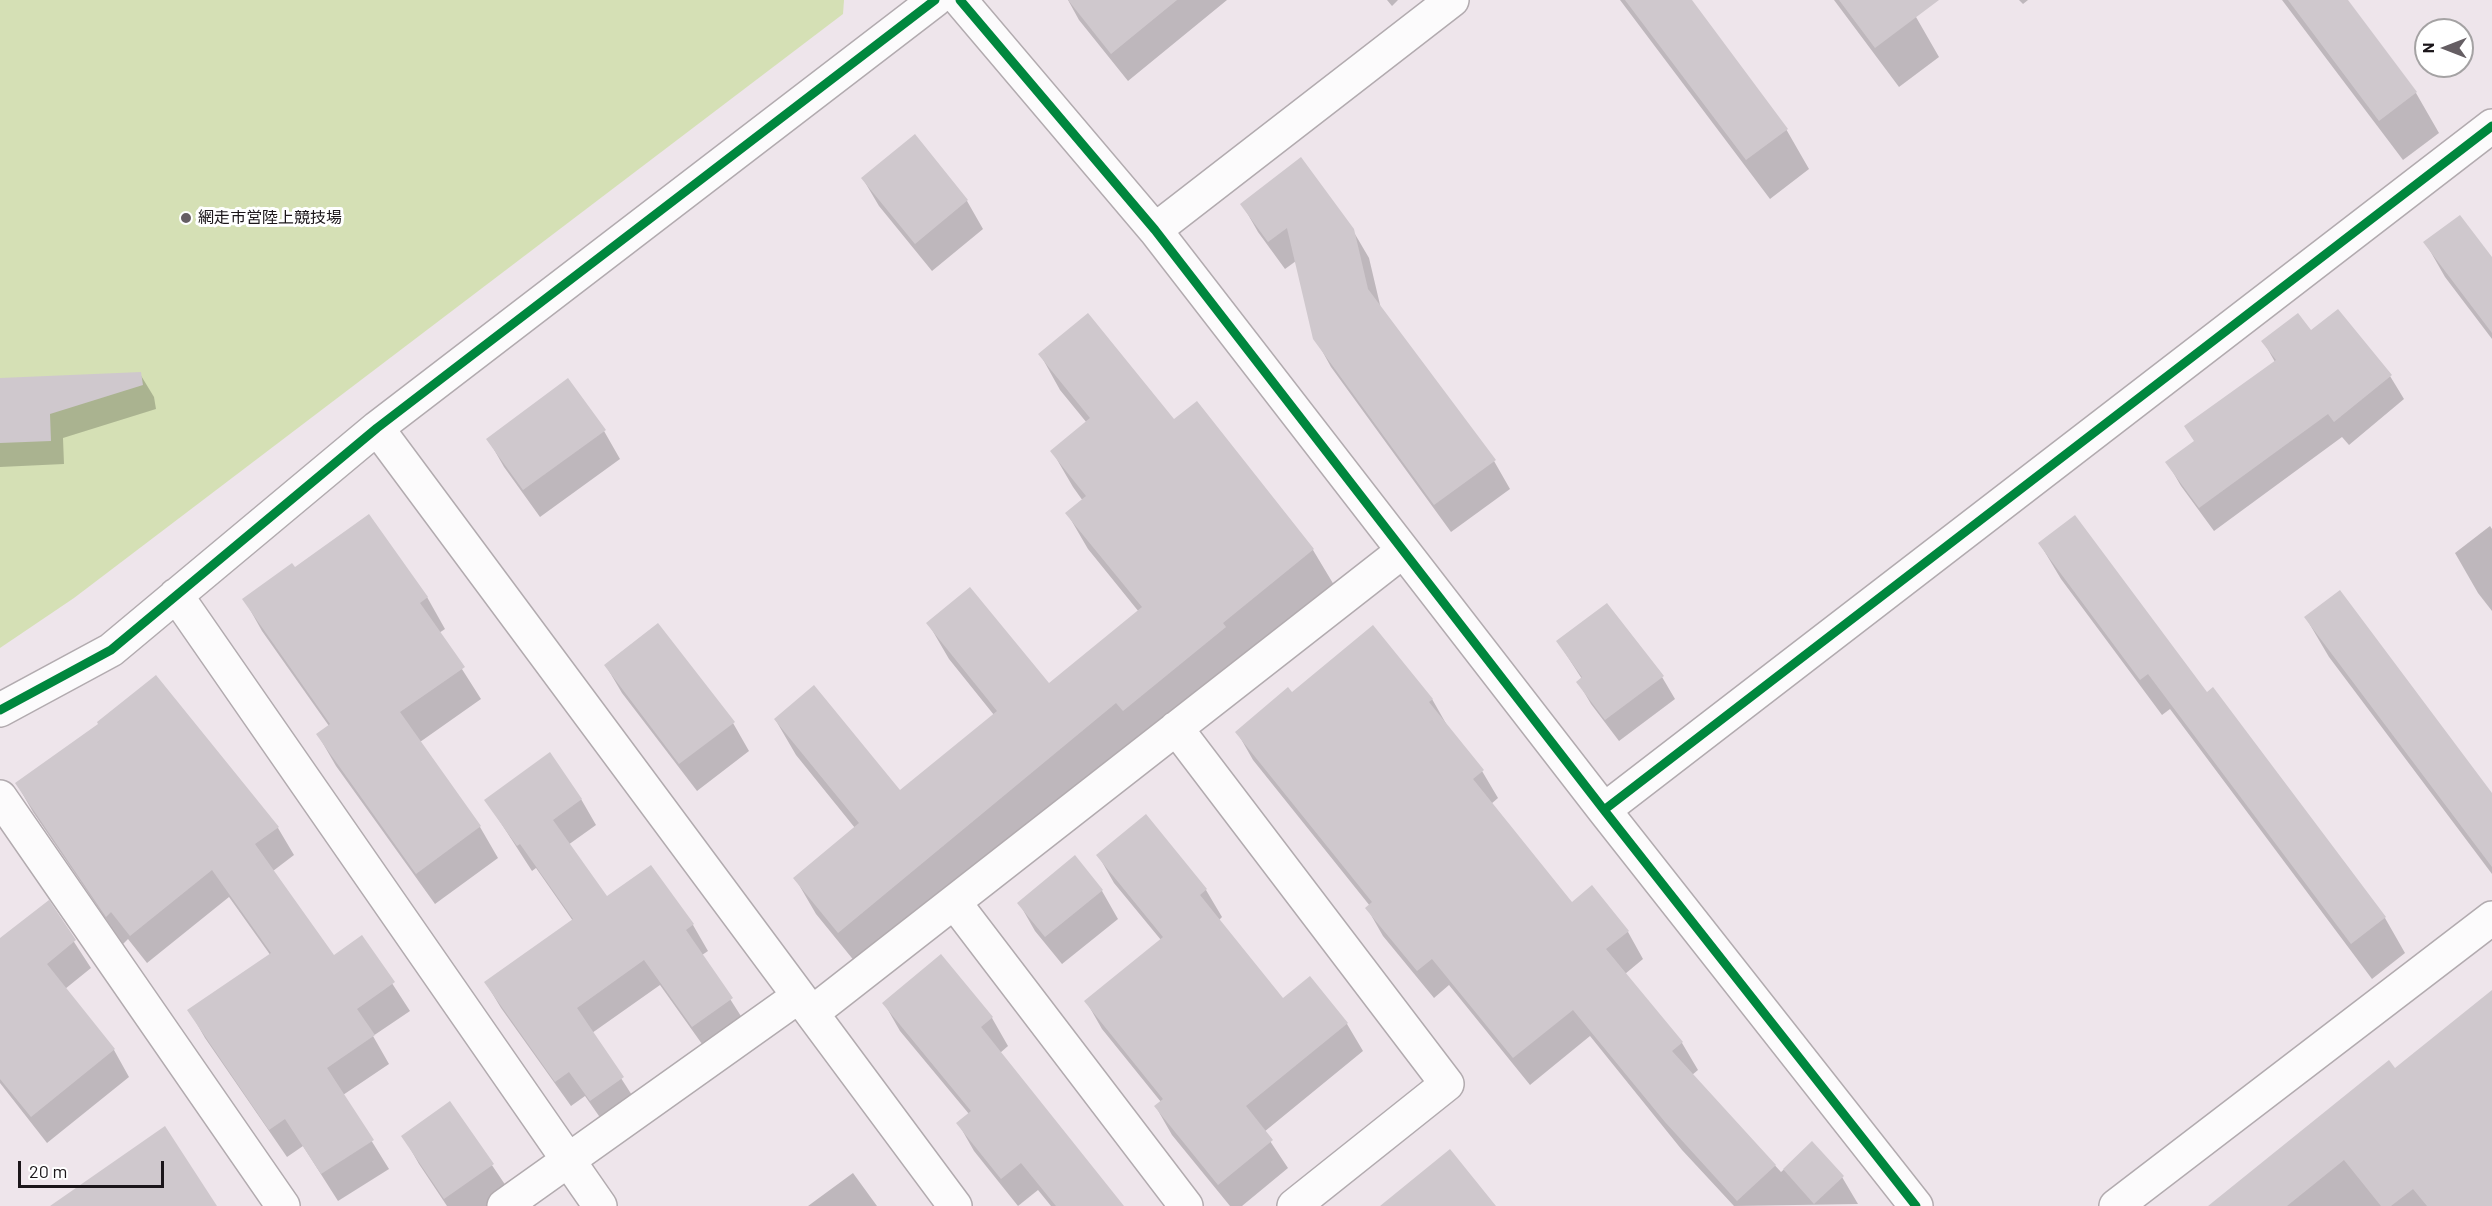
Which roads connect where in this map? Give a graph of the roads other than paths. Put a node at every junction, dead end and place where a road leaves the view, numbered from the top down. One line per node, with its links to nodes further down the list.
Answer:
1 (936, 0): 6 (street)
2 (960, 0): 5 (street)
3 (1452, 0): 5 (street)
4 (2492, 126): 12 (street)
5 (1155, 230): 7 (street)
6 (377, 428): 8 (street); 15 (street)
7 (1403, 551): 10 (street); 12 (street)
8 (176, 595): 9 (street); 16 (street)
9 (0, 710)
10 (1176, 728): 13 (street); 22 (street)
11 (0, 797): 17 (street)
12 (1604, 810): 23 (street)
13 (954, 902): 15 (street); 21 (street)
14 (2492, 918): 24 (street)
15 (806, 1005): 16 (street); 20 (street)
16 (569, 1161): 18 (street); 19 (street)
17 (283, 1206)
18 (504, 1206)
19 (600, 1206)
20 (955, 1206)
21 (1186, 1206)
22 (1294, 1206)
23 (1916, 1206)
24 (2116, 1206)

